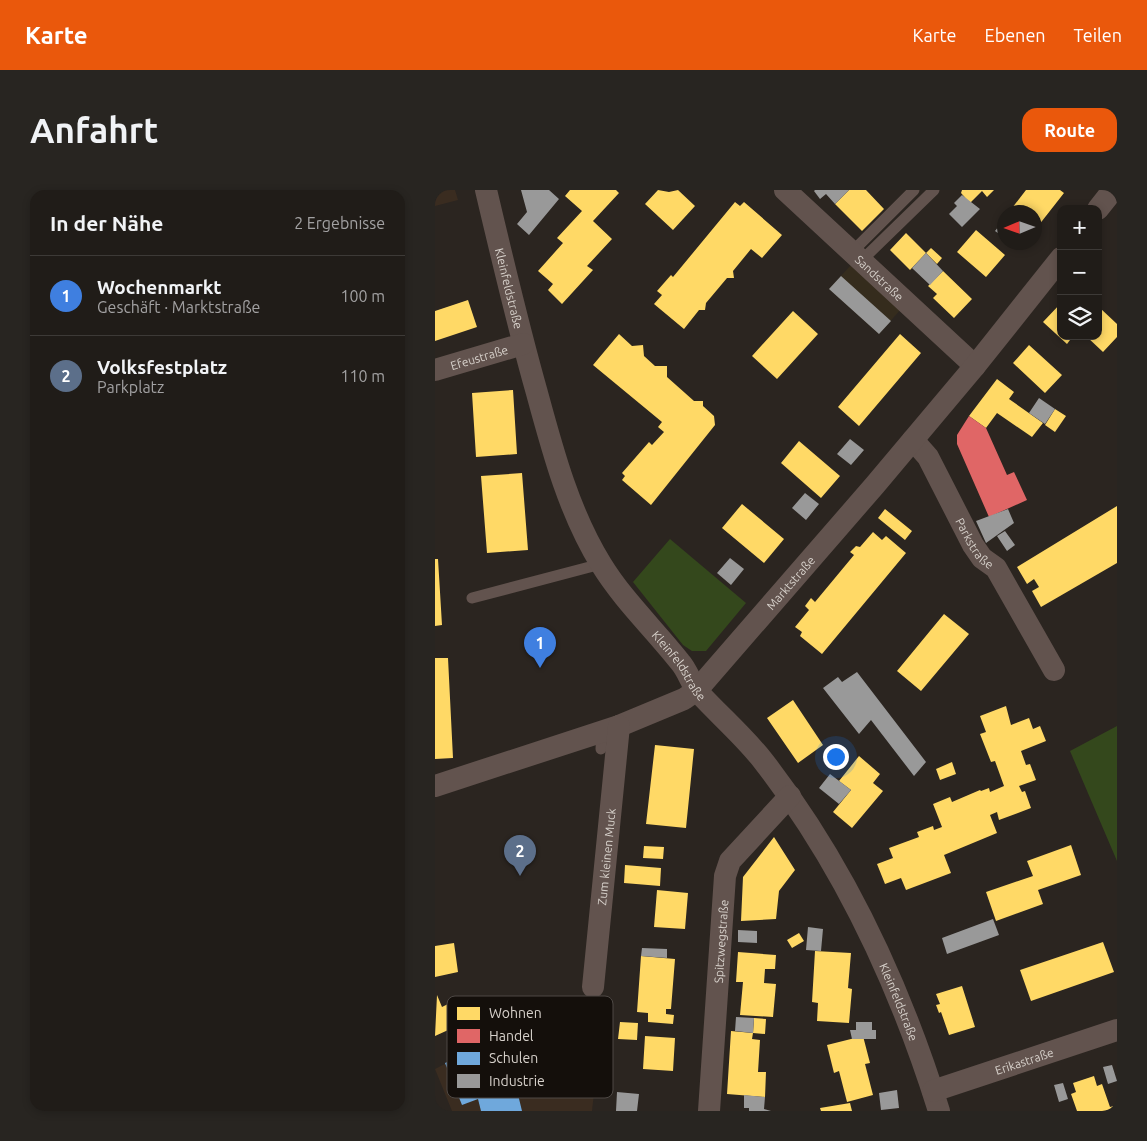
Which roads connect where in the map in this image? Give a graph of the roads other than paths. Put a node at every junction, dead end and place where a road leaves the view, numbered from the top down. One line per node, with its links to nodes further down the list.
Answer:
1 (486, 190): 9 (street, Kleinfeldstraße)
2 (785, 190): 7 (street, Sandstraße)
3 (914, 190): 7 (lane)
4 (934, 190): 7 (lane)
5 (1113, 190): 6 (street)
6 (1101, 205)
7 (855, 258): 10 (street, Sandstraße)
8 (1057, 263): 10 (street, Marktstraße)
9 (523, 344): 11 (street, Efeustraße); 13 (street, Kleinfeldstraße)
10 (975, 366): 12 (street, Marktstraße)
11 (435, 370)
12 (913, 440): 15 (street, Parkstraße); 16 (street, Marktstraße)
13 (601, 564): 14 (lane); 16 (street, Kleinfeldstraße)
14 (472, 598)
15 (1054, 670)
16 (697, 690): 17 (street, Marktstraße); 19 (street, Kleinfeldstraße)
17 (607, 736): 18 (street, Marktstraße); 20 (street, Zum kleinen Muck)
18 (437, 789)
19 (789, 796): 22 (street, Kleinfeldstraße); 23 (street, Spitzwegstraße)
20 (593, 987)
21 (1117, 1030): 22 (street, Erikastraße)
22 (936, 1101)
23 (709, 1111)

